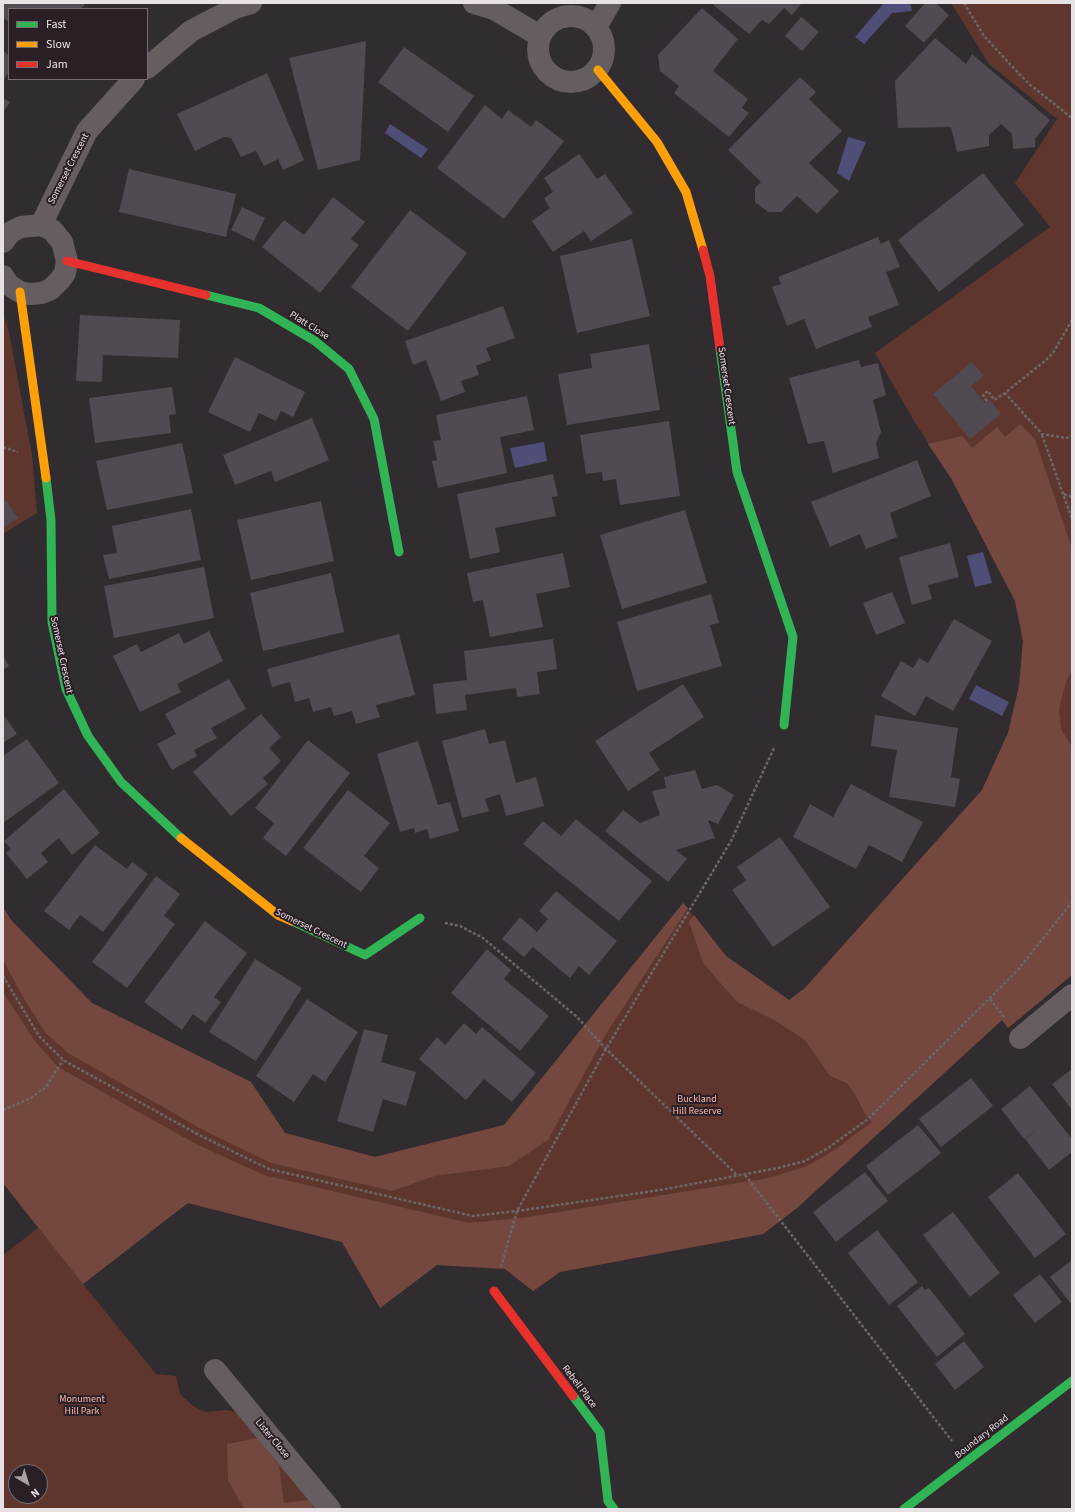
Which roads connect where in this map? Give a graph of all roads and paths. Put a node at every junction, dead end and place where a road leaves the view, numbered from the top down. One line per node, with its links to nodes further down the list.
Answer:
1 (474, 3): 6 (street)
2 (610, 3): 5 (street)
3 (964, 3): 10 (path)
4 (239, 4): 7 (street)
5 (596, 26): 6 (street); 8 (street)
6 (540, 36): 8 (street)
7 (148, 67)
8 (598, 70): 25 (street, Somerset Crescent)
9 (133, 80): 11 (street, Somerset Crescent)
10 (1072, 118)
11 (41, 225): 12 (street); 13 (street)
12 (3, 242)
13 (67, 261): 15 (street); 24 (street, Platt Close)
14 (3, 276): 15 (street)
15 (20, 292): 27 (street, Somerset Crescent)
16 (1072, 320): 17 (path)
17 (1005, 393): 18 (path); 19 (path)
18 (987, 401)
19 (1042, 434): 20 (path); 21 (path)
20 (1072, 436)
21 (1064, 494): 22 (path); 23 (path)
22 (1072, 497)
23 (1072, 520)
24 (399, 552)
25 (784, 726): 31 (path)
26 (1072, 902): 34 (path)
27 (420, 918): 31 (path)
28 (3, 976): 32 (path)
29 (1072, 995): 30 (street)
30 (1020, 1038)
31 (606, 1049): 35 (path); 36 (path)
32 (63, 1060): 33 (path); 36 (path)
33 (3, 1110)
34 (745, 1175): 35 (path); 40 (path)
35 (737, 1176): 36 (path)
36 (517, 1211): 37 (path)
37 (494, 1291): 42 (street, Rebell Place)
38 (215, 1370): 41 (street, Lister Close)
39 (1072, 1381): 40 (street, Boundary Road)
40 (968, 1462): 43 (street, Boundary Road)
41 (330, 1509)
42 (614, 1509)
43 (904, 1509)

